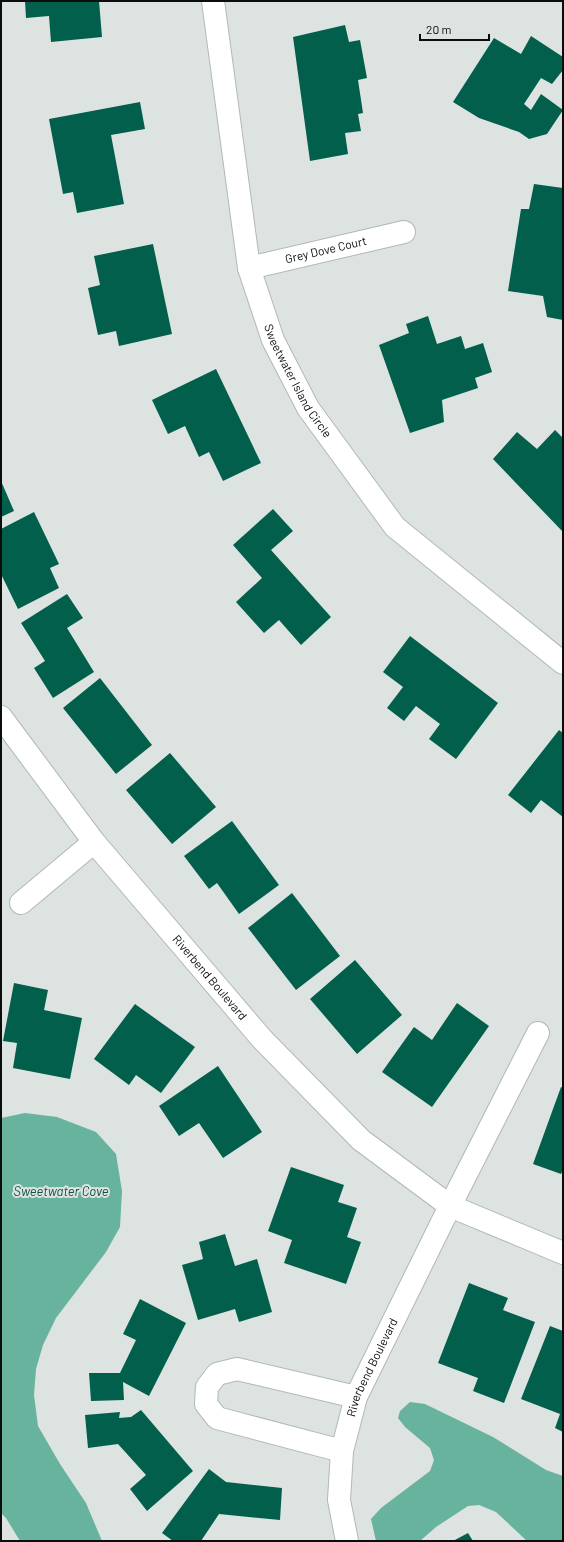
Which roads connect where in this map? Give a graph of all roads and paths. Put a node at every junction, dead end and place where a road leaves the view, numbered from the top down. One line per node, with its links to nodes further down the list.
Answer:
1 (213, 1): 3 (street, Sweetwater Island Circle)
2 (404, 232): 3 (street, Grey Dove Court)
3 (249, 268): 4 (street, Sweetwater Island Circle)
4 (563, 663)
5 (1, 717): 6 (street, Riverbend Boulevard)
6 (94, 842): 7 (street); 9 (street, Riverbend Boulevard)
7 (21, 903)
8 (538, 1033): 9 (street, Riverbend Boulevard)
9 (450, 1206): 10 (street, Riverbend Boulevard); 11 (street, Riverbend Boulevard)
10 (563, 1253)
11 (356, 1397): 12 (street, Riverbend Boulevard); 12 (street)
12 (342, 1451): 13 (street, Riverbend Boulevard)
13 (347, 1541)

